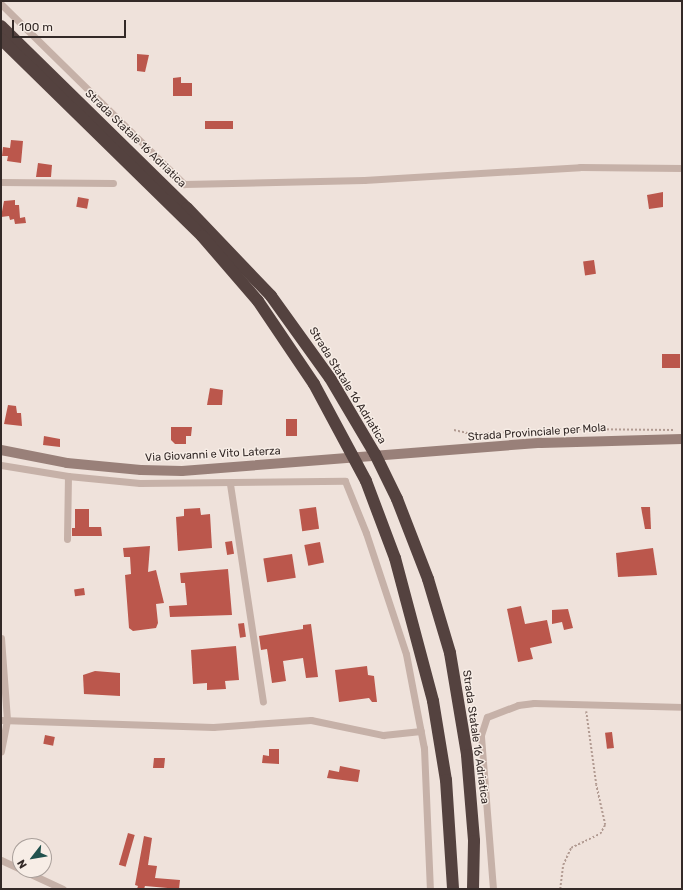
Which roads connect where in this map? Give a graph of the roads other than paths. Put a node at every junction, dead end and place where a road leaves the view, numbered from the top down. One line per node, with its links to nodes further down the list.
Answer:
1 (1, 4): 4 (street)
2 (1, 26): 26 (highway, Strada Statale 16 Adriatica)
3 (1, 39): 25 (highway, Strada Statale 16 Adriatica)
4 (682, 168)
5 (1, 182): 6 (street)
6 (113, 183)
7 (680, 435): 9 (street, Strada Provinciale per Mola)
8 (1, 450): 9 (street, Via Giovanni e Vito Laterza)
9 (332, 460)
10 (1, 465): 11 (street)
11 (68, 476): 12 (street); 13 (street)
12 (230, 484): 15 (street); 18 (street)
13 (67, 539)
14 (1, 638): 17 (street)
15 (263, 702)
16 (682, 707): 27 (street)
17 (4, 720): 18 (street); 19 (street)
18 (421, 731): 24 (street)
19 (1, 751)
20 (1, 860): 21 (street)
21 (12, 865)
22 (40, 878): 23 (street)
23 (63, 889)
24 (430, 889)
25 (453, 889)
26 (473, 889)
27 (493, 889)

